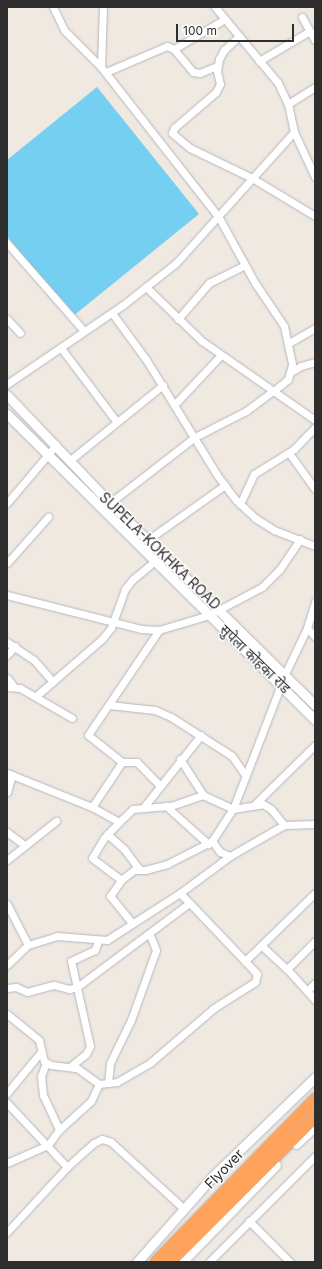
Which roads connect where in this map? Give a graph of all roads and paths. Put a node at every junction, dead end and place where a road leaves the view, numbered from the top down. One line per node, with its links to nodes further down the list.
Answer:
1 (53, 7): 12 (street)
2 (103, 7): 12 (street)
3 (215, 7): 5 (street)
4 (302, 17): 6 (street)
5 (225, 19): 7 (street); 9 (street)
6 (310, 31): 8 (street); 10 (street)
7 (239, 36): 10 (street); 11 (street)
8 (315, 40)
9 (174, 49): 11 (street); 12 (street)
10 (259, 61): 14 (street)
11 (217, 66): 17 (street)
12 (104, 70): 18 (street)
13 (315, 87): 14 (street)
14 (288, 104): 15 (street)
15 (294, 132): 16 (street); 17 (street)
16 (315, 177)
17 (252, 178): 18 (street); 19 (street)
18 (218, 216): 21 (street); 22 (street)
19 (315, 216)
20 (7, 243): 27 (street)
21 (245, 265): 25 (street); 29 (street)
22 (146, 287): 23 (street); 25 (street)
23 (112, 313): 27 (street); 35 (street)
24 (7, 319): 28 (street)
25 (178, 319): 31 (street)
26 (315, 328): 29 (street)
27 (84, 331): 30 (street)
28 (20, 333)
29 (289, 343): 33 (street)
30 (61, 348): 34 (street); 41 (street)
31 (220, 355): 36 (street); 38 (street)
32 (315, 362): 33 (street)
33 (291, 372): 36 (street)
34 (7, 384)
35 (163, 385): 38 (street); 41 (street)
36 (273, 391): 40 (street); 43 (street)
37 (7, 395): 44 (street, SUPELA-KOKHKA ROAD)
38 (175, 404): 43 (street)
39 (7, 414): 46 (street, सुपेला कोहका रोड)
40 (315, 420)
41 (116, 421): 47 (street)
42 (315, 427): 45 (street)
43 (195, 437): 48 (street); 50 (street)
44 (56, 445): 46 (street); 47 (street, SUPELA-KOKHKA ROAD)
45 (289, 453): 49 (street); 52 (street)
46 (46, 454): 51 (street); 57 (street, सुपेला कोहका रोड)
47 (69, 461): 50 (street, SUPELA-KOKHKA ROAD)
48 (225, 485): 52 (street); 54 (street)
49 (315, 490)
50 (110, 503): 54 (street, SUPELA-KOKHKA ROAD)
51 (7, 504)
52 (240, 504): 55 (street)
53 (48, 517): 58 (street)
54 (149, 539): 61 (street, SUPELA-KOKHKA ROAD)
55 (300, 539): 56 (street); 61 (street)
56 (315, 546)
57 (156, 560): 63 (street, सुपेला कोहका रोड); 64 (street)
58 (7, 563)
59 (7, 595): 64 (street)
60 (315, 601): 62 (street)
61 (220, 609): 63 (street); 71 (street, SUPELA-KOKHKA ROAD)
62 (314, 610): 65 (street)
63 (209, 615): 66 (street); 74 (street, सुपेला कोहका रोड)
64 (114, 622): 66 (street); 73 (street)
65 (307, 628): 67 (street); 71 (street)
66 (159, 630): 77 (street)
67 (315, 637)
68 (7, 642): 69 (street)
69 (15, 646): 70 (street); 73 (street)
70 (7, 655)
71 (285, 674): 74 (street); 78 (street, SUPELA-KOKHKA ROAD)
72 (7, 678): 75 (street)
73 (53, 682): 76 (street)
74 (281, 684): 80 (street, सुपेला कोहका रोड); 86 (street)
75 (11, 687): 76 (street)
76 (36, 696): 79 (street)
77 (109, 705): 81 (street); 84 (street)
78 (315, 705)
79 (72, 718)
80 (315, 720)
81 (201, 735): 83 (street); 86 (street)
82 (315, 745): 90 (street)
83 (180, 759): 87 (street); 89 (street)
84 (122, 762): 87 (street); 92 (street)
85 (9, 774): 88 (street); 92 (street)
86 (246, 776): 94 (street)
87 (160, 786): 93 (street)
88 (7, 792)
89 (203, 795): 91 (street); 94 (street)
90 (255, 804): 94 (street); 98 (street)
91 (166, 806): 93 (street); 101 (street)
92 (92, 807): 96 (street)
93 (143, 808): 96 (street)
94 (233, 809): 101 (street)
95 (56, 820): 102 (street)
96 (119, 822): 100 (street)
97 (315, 824): 98 (street)
98 (284, 825): 103 (street)
99 (7, 832): 102 (street)
100 (107, 834): 105 (street); 106 (street)
101 (210, 843): 103 (street); 105 (street)
102 (24, 845): 104 (street)
103 (230, 856): 107 (street)
104 (7, 860)
105 (139, 869): 106 (street)
106 (121, 880): 111 (street)
107 (180, 893): 110 (street); 111 (street)
108 (315, 893): 116 (street)
109 (7, 904): 115 (street)
110 (188, 904): 112 (street); 117 (street)
111 (132, 923): 113 (street)
112 (150, 935): 121 (street); 130 (street)
113 (98, 940): 115 (street); 121 (street)
114 (315, 941): 119 (street)
115 (28, 945): 118 (street)
116 (262, 946): 117 (street); 119 (street)
117 (245, 961): 130 (street)
118 (7, 965)
119 (287, 969): 123 (street)
120 (315, 983): 123 (street)
121 (77, 987): 122 (street); 128 (street)
122 (7, 988)
123 (306, 991): 124 (street)
124 (315, 1000)
125 (7, 1014): 126 (street)
126 (40, 1053): 127 (street); 132 (street)
127 (46, 1063): 128 (street); 137 (street)
128 (72, 1066): 131 (street)
129 (315, 1077): 142 (street)
130 (108, 1083): 131 (street)
131 (99, 1084): 137 (street)
132 (7, 1093)
133 (315, 1099): 147 (highway, Flyover)
134 (7, 1103): 138 (street)
135 (315, 1117): 148 (highway, Flyover)
136 (315, 1126): 149 (street)
137 (59, 1130): 138 (street)
138 (48, 1145): 140 (street); 141 (street)
139 (315, 1156): 143 (street)
140 (7, 1163)
141 (66, 1167): 142 (street); 144 (street)
142 (184, 1209): 146 (street)
143 (249, 1221): 150 (street); 151 (street)
144 (10, 1222): 145 (street)
145 (7, 1232)
146 (137, 1262)
147 (156, 1262)
148 (170, 1262)
149 (182, 1262)
150 (209, 1262)
151 (290, 1262)

